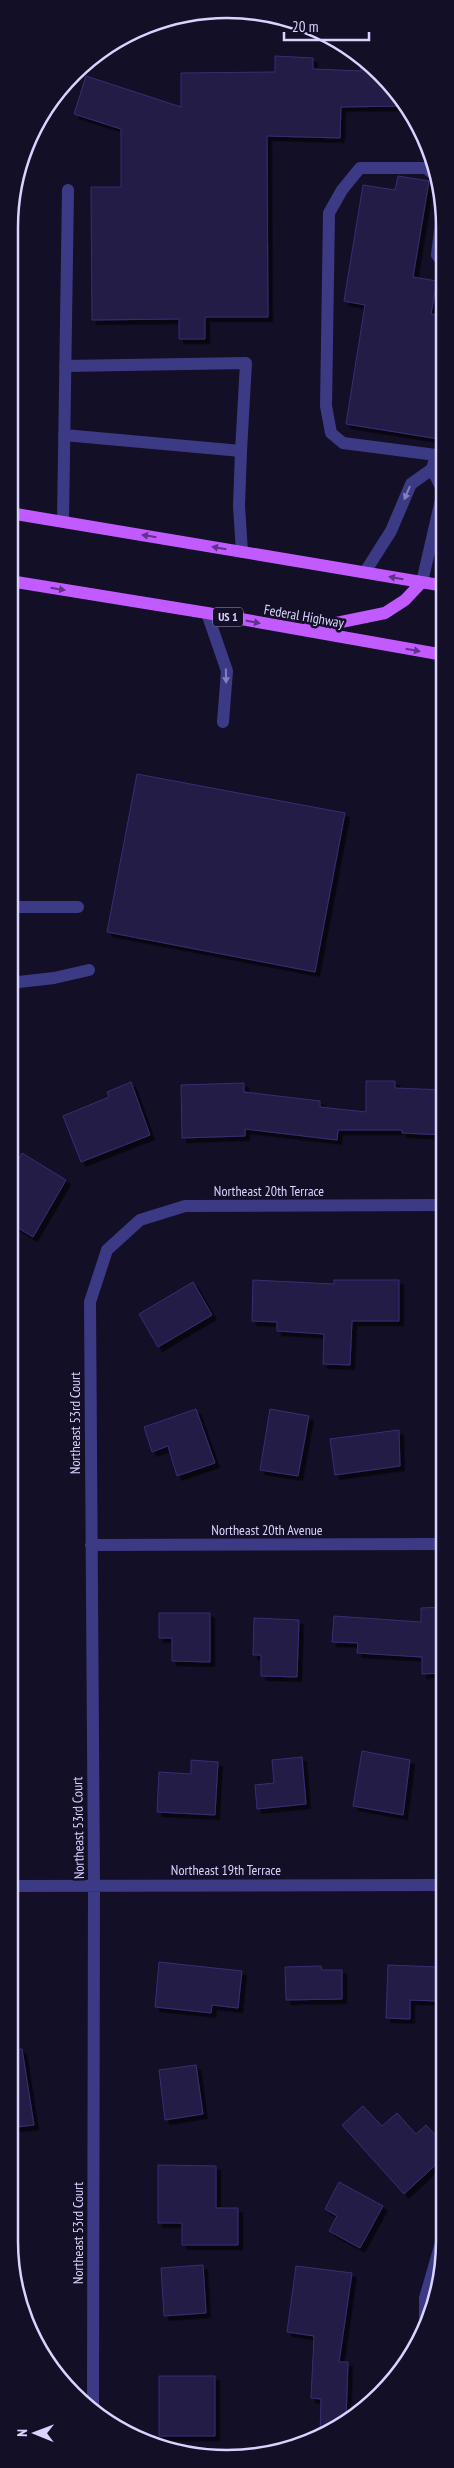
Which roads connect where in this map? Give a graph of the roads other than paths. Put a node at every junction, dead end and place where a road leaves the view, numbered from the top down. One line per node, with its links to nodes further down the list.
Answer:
1 (428, 170): 6 (street)
2 (68, 190): 3 (street)
3 (65, 366): 4 (street); 5 (street)
4 (64, 435): 5 (street); 12 (street)
5 (241, 451): 13 (street)
6 (436, 455)
7 (436, 462): 8 (street)
8 (432, 469): 9 (street); 14 (street, one-way to 14)
9 (436, 478)
10 (18, 514): 12 (main road)
11 (436, 518): 16 (street)
12 (62, 521): 13 (main road, one-way to 12)
13 (242, 552): 14 (main road)
14 (365, 572): 16 (main road, one-way to 14)
15 (18, 582): 18 (main road, Federal Highway / US 1, one-way to 18)
16 (422, 582): 17 (main road); 19 (main road)
17 (436, 585)
18 (207, 613): 19 (main road, Federal Highway / US 1, one-way to 19); 21 (street, one-way to 21)
19 (300, 631): 20 (main road, Federal Highway / US 1, one-way to 20)
20 (436, 654)
21 (223, 722)
22 (18, 906): 23 (street)
23 (78, 907)
24 (89, 970): 25 (street)
25 (18, 982)
26 (436, 1205): 27 (street, Northeast 20th Terrace)
27 (107, 1250): 29 (street, Northeast 53rd Court)
28 (436, 1544): 29 (street, Northeast 20th Avenue)
29 (91, 1545): 30 (street, Northeast 53rd Court)
30 (94, 1884): 31 (street, Northeast 19th Terrace); 32 (street, Northeast 19th Terrace); 35 (street, Northeast 53rd Court)
31 (436, 1885)
32 (18, 1886)
33 (435, 2262): 34 (street)
34 (425, 2308)
35 (93, 2402)

